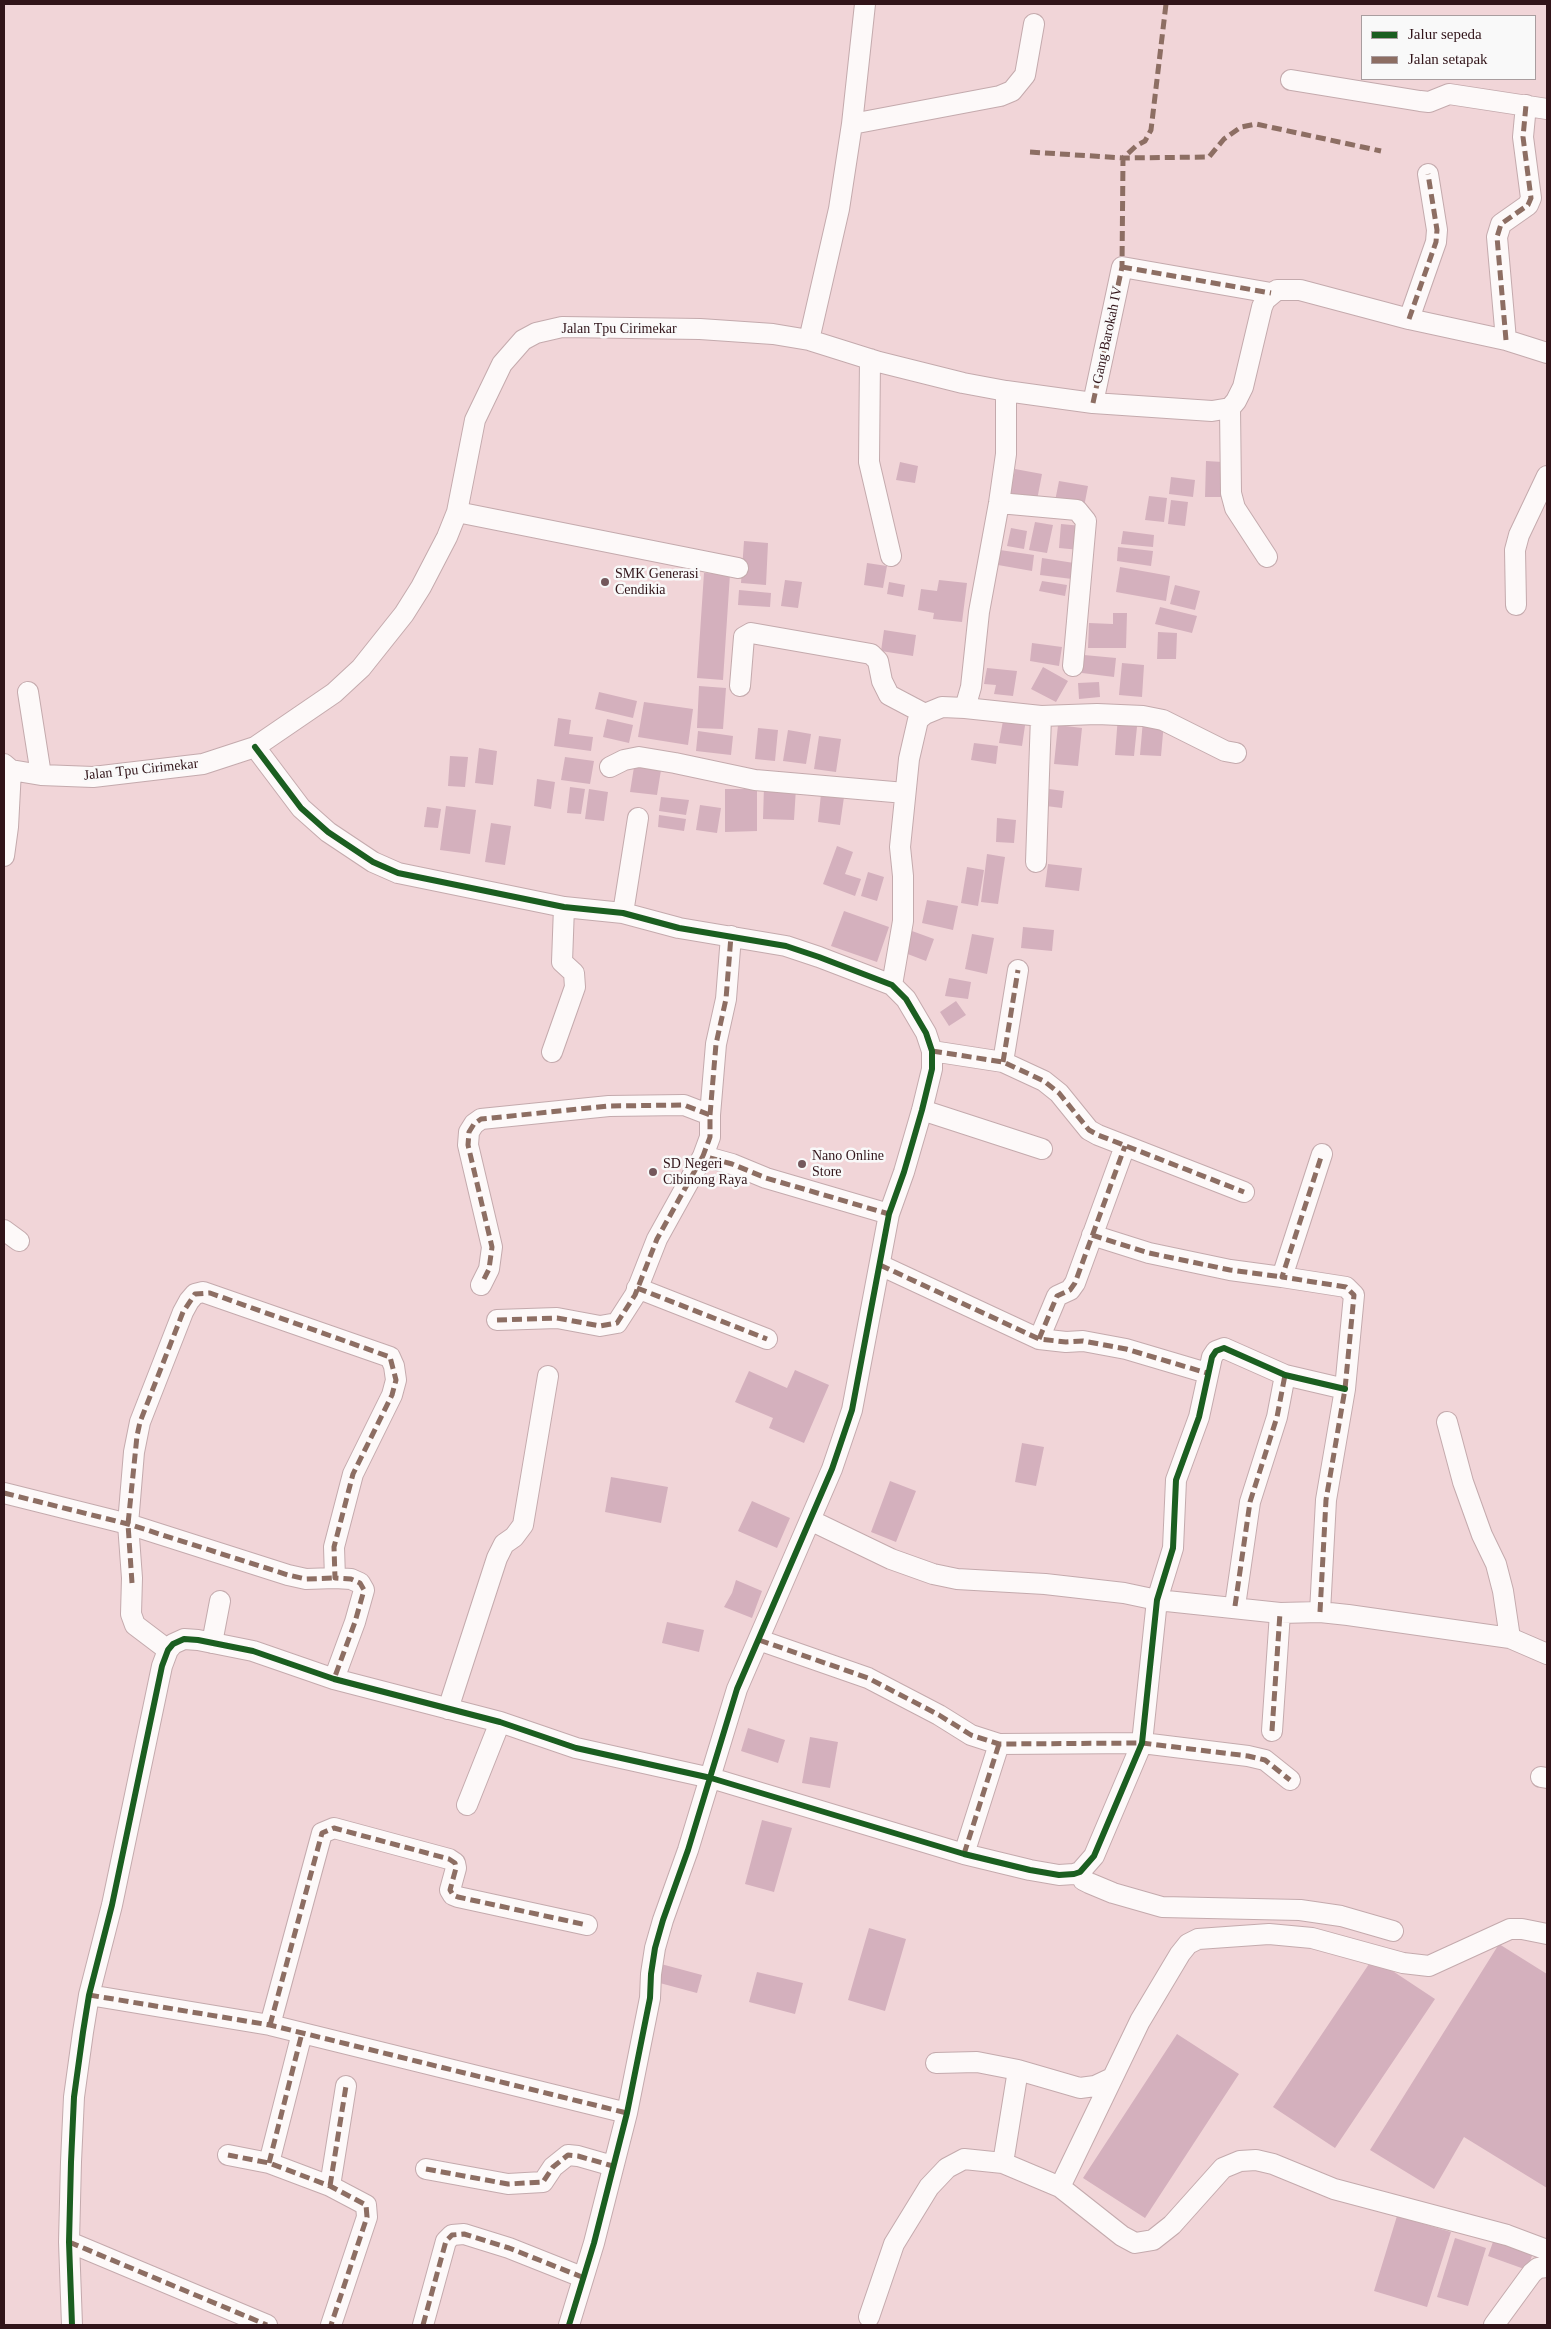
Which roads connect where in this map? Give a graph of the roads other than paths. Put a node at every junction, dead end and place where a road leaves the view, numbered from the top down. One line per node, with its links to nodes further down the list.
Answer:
1 (865, 4): 6 (street)
2 (1034, 24): 6 (street)
3 (1291, 80): 4 (street)
4 (1526, 104): 5 (street); 11 (street)
5 (1547, 109)
6 (852, 124): 10 (street)
7 (1428, 174): 9 (street)
8 (1271, 293): 9 (street); 15 (street, Gang Barokah IV); 16 (street)
9 (1409, 319): 11 (street)
10 (809, 340): 13 (street, Jalan Tpu Cirimekar); 19 (street, Jalan Tpu Cirimekar)
11 (1506, 340): 12 (street)
12 (1547, 353)
13 (870, 359): 14 (street, Jalan Tpu Cirimekar); 20 (street)
14 (1006, 391): 15 (street, Jalan Tpu Cirimekar); 18 (street)
15 (1093, 403): 16 (street, Jalan Tpu Cirimekar)
16 (1230, 408): 21 (street)
17 (1547, 476): 23 (street)
18 (1000, 503): 24 (street); 27 (street)
19 (457, 512): 22 (street); 30 (street, Jalan Tpu Cirimekar)
20 (890, 556)
21 (1267, 557)
22 (738, 568)
23 (1516, 605)
24 (1073, 666)
25 (740, 686): 28 (street)
26 (28, 692): 34 (street)
27 (965, 708): 28 (street); 29 (street)
28 (925, 714): 35 (street)
29 (1041, 716): 31 (street); 38 (street)
30 (255, 747): 34 (street, Jalan Tpu Cirimekar); 39 (street)
31 (1236, 753)
32 (8, 767): 34 (street, Jalan Tpu Cirimekar); 37 (street)
33 (610, 768): 35 (street)
34 (41, 775)
35 (905, 793): 43 (street)
36 (638, 818): 40 (street)
37 (4, 856)
38 (1036, 862)
39 (564, 907): 40 (street); 45 (street)
40 (623, 913): 41 (street)
41 (731, 936): 43 (street); 48 (street)
42 (1018, 970): 46 (street)
43 (892, 985): 44 (street)
44 (932, 1051): 46 (street); 47 (street)
45 (552, 1052)
46 (1003, 1062): 49 (street)
47 (922, 1110): 50 (street); 54 (street)
48 (710, 1115): 52 (street); 58 (street)
49 (1125, 1146): 53 (street); 55 (street)
50 (1042, 1149)
51 (1322, 1154): 57 (street)
52 (703, 1156): 54 (street); 59 (street)
53 (1244, 1192)
54 (889, 1214): 56 (street)
55 (1092, 1235): 57 (street); 62 (street)
56 (880, 1265): 62 (street); 69 (street)
57 (1282, 1277): 66 (street)
58 (481, 1285)
59 (637, 1288): 60 (street); 61 (street)
60 (497, 1320)
61 (766, 1339)
62 (1039, 1339): 63 (street)
63 (1207, 1373): 64 (street); 72 (street)
64 (1286, 1375): 66 (street); 74 (street)
65 (548, 1376): 83 (street)
66 (1345, 1388): 75 (street)
67 (1447, 1422): 77 (street)
68 (4, 1492): 70 (street)
69 (810, 1520): 72 (street); 78 (street)
70 (128, 1524): 71 (street); 71 (street); 80 (street)
71 (336, 1578): 82 (street)
72 (1157, 1600): 74 (street); 86 (street)
73 (220, 1601): 79 (street)
74 (1235, 1606): 76 (street)
75 (1320, 1612): 76 (street); 77 (street)
76 (1280, 1613): 85 (street)
77 (1510, 1638): 81 (street)
78 (759, 1640): 87 (street); 88 (street)
79 (212, 1643): 80 (street); 82 (street)
80 (168, 1650): 96 (street)
81 (1547, 1654)
82 (334, 1679): 83 (street)
83 (448, 1709): 84 (street)
84 (500, 1722): 88 (street); 90 (street)
85 (1272, 1731)
86 (1142, 1742): 87 (street); 89 (street); 92 (street)
87 (999, 1744): 91 (street)
88 (711, 1778): 91 (street); 103 (street)
89 (1290, 1780)
90 (467, 1805)
91 (964, 1854): 92 (street)
92 (1080, 1872): 94 (street)
93 (587, 1925): 97 (street)
94 (1393, 1931)
95 (1547, 1934): 101 (street)
96 (89, 1995): 97 (street); 111 (street)
97 (270, 2025): 98 (street)
98 (302, 2033): 103 (street); 105 (street)
99 (936, 2063): 100 (street)
100 (1018, 2070): 101 (street); 106 (street)
101 (1112, 2078): 110 (street)
102 (346, 2086): 109 (street)
103 (627, 2113): 107 (street)
104 (228, 2155): 105 (street)
105 (269, 2163): 109 (street)
106 (1003, 2163): 110 (street); 115 (street)
107 (613, 2166): 108 (street); 114 (street)
108 (426, 2169)
109 (330, 2186): 118 (street)
110 (1060, 2187): 112 (street)
111 (69, 2242): 116 (street); 117 (street)
112 (1547, 2250)
113 (1547, 2268): 121 (street)
114 (582, 2277): 119 (street); 120 (street)
115 (869, 2317)
116 (72, 2325)
117 (267, 2325)
118 (331, 2325)
119 (423, 2325)
120 (569, 2325)
121 (1494, 2325)

